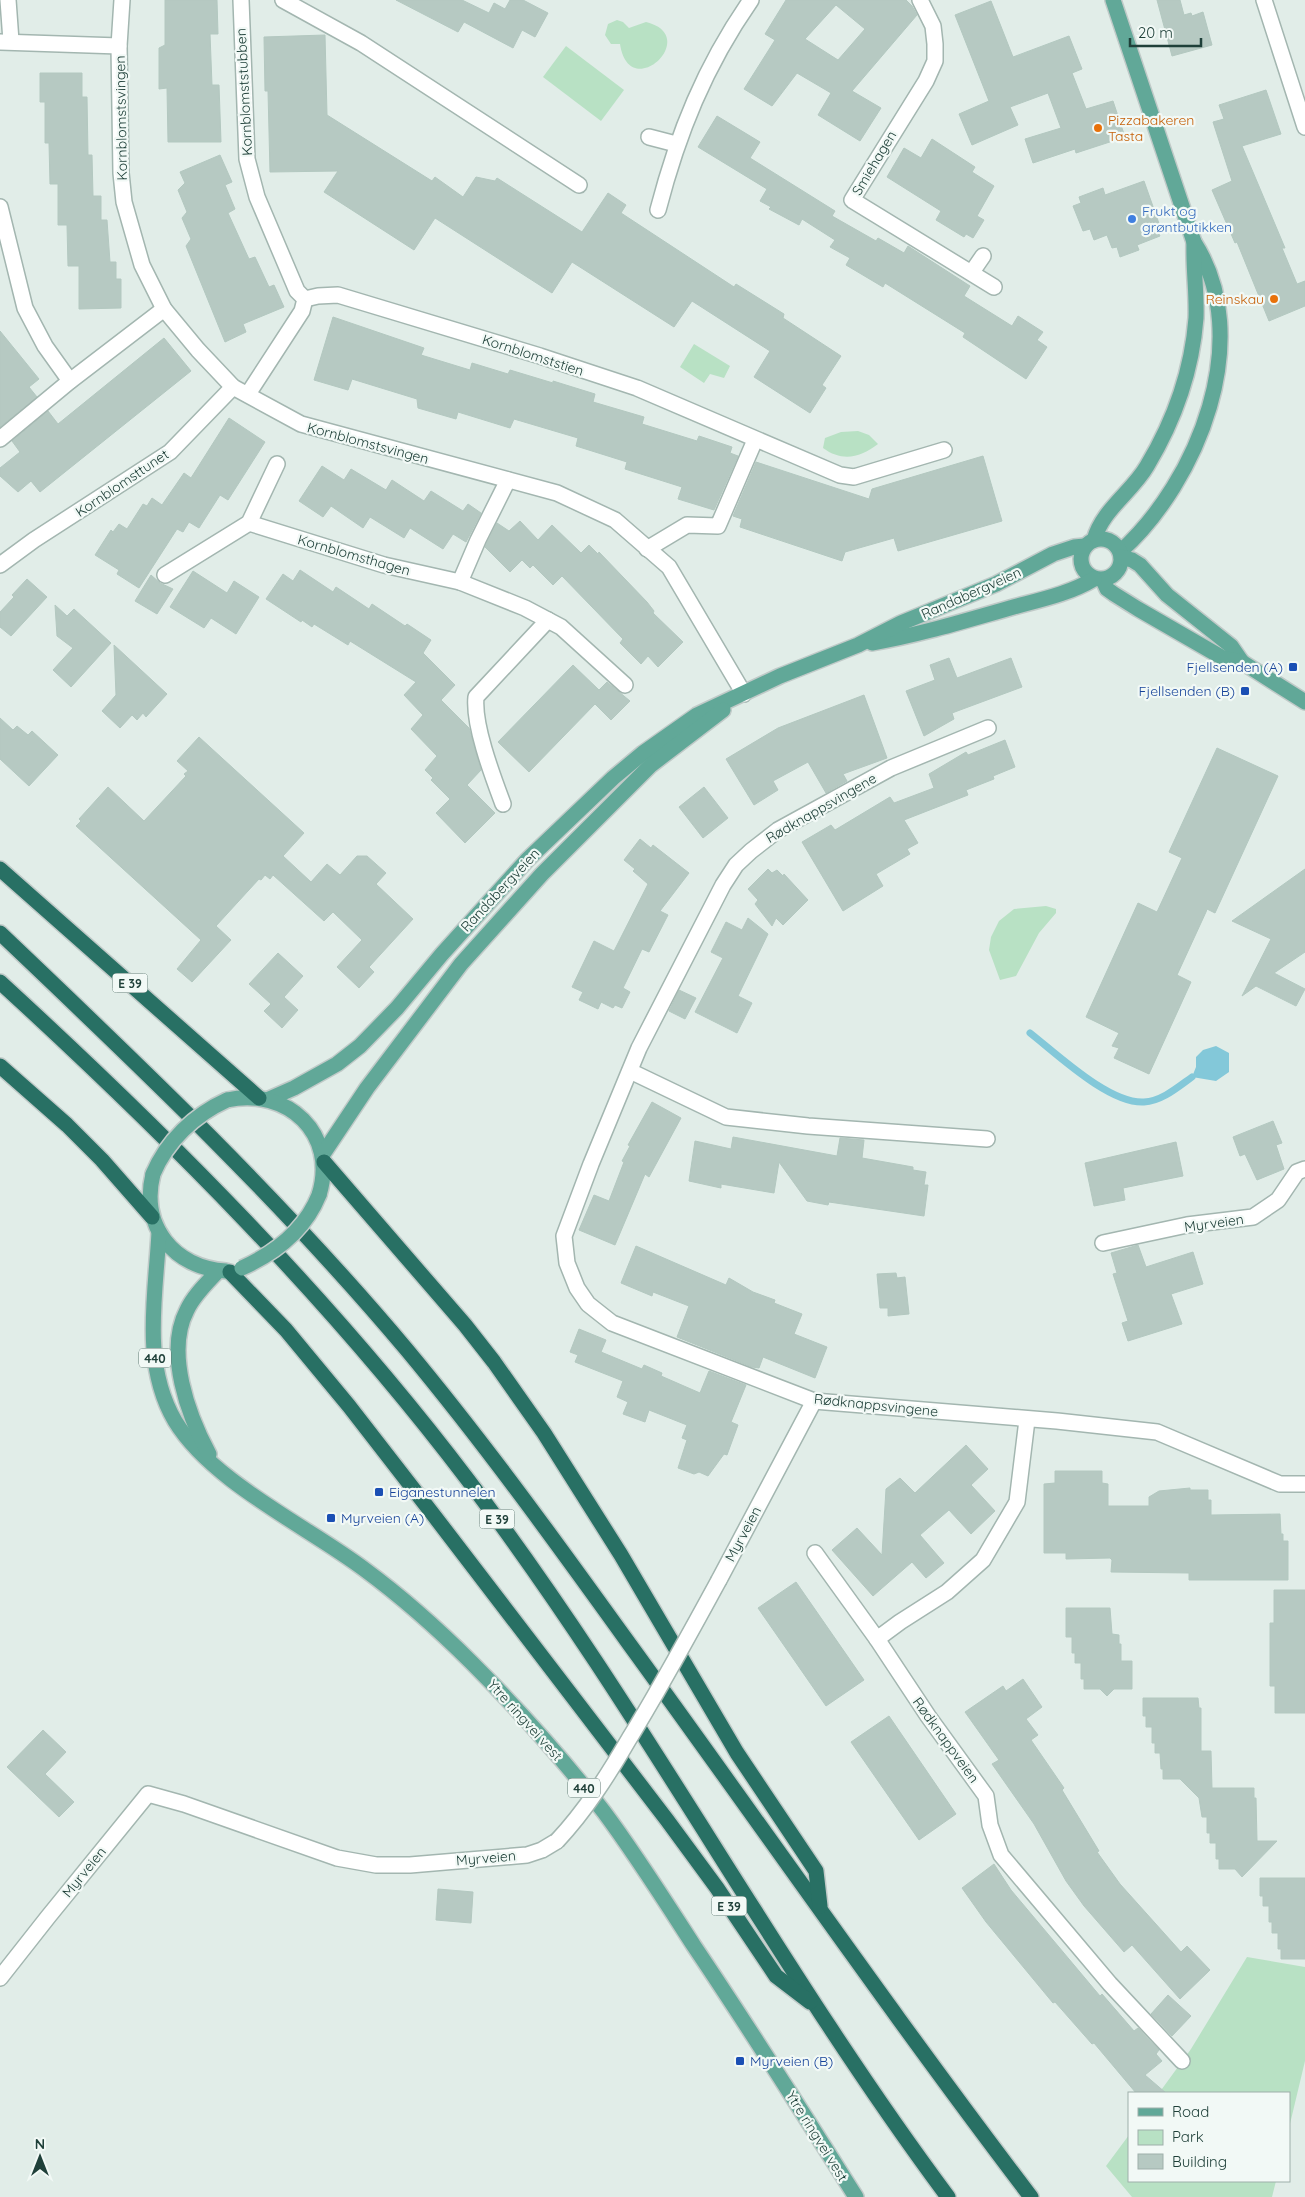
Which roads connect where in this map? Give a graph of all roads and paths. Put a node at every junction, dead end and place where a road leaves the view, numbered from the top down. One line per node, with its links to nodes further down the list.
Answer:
1 (8, 0): 9 (street)
2 (122, 0): 10 (street, Kornblomstsvingen)
3 (241, 0): 21 (street, Kornblomststubben)
4 (283, 0): 14 (street)
5 (751, 0): 13 (street)
6 (920, 0): 19 (street, Smiehagen)
7 (1112, 0): 17 (main road)
8 (1264, 0): 11 (street)
9 (5, 42): 10 (street)
10 (119, 46): 22 (street, Kornblomstsvingen)
11 (1305, 127)
12 (649, 137): 13 (street)
13 (676, 144): 16 (street)
14 (579, 185)
15 (0, 207): 23 (street)
16 (658, 210)
17 (1194, 242): 32 (main road); 34 (main road)
18 (983, 256): 19 (street)
19 (972, 272): 20 (street, Smiehagen)
20 (994, 287)
21 (305, 299): 25 (street); 27 (street, Kornblomststien)
22 (164, 308): 23 (street); 24 (street, Kornblomstsvingen)
23 (70, 381): 26 (street)
24 (232, 387): 25 (street, Kornblomstsvingen); 35 (street, Kornblomsttunet)
25 (248, 394): 30 (street, Kornblomstsvingen)
26 (0, 438)
27 (755, 440): 28 (street, Kornblomststien); 33 (street)
28 (944, 450)
29 (277, 464): 31 (street)
30 (508, 480): 33 (street, Kornblomstsvingen); 38 (street)
31 (249, 523): 36 (street); 38 (street, Kornblomsthagen)
32 (1090, 543): 34 (main road); 37 (main road); 40 (main road, Randabergveien)
33 (647, 549): 43 (street, Kornblomstsvingen)
34 (1121, 555): 37 (main road); 41 (main road)
35 (0, 565)
36 (165, 576)
37 (1099, 580): 40 (main road, Randabergveien); 41 (main road)
38 (460, 582): 39 (street, Kornblomsthagen)
39 (548, 620): 42 (street, Kornblomsthagen); 46 (street)
40 (858, 645): 43 (main road, Randabergveien)
41 (1242, 662): 44 (main road)
42 (626, 685)
43 (744, 694): 52 (main road, Randabergveien); 54 (main road, Randabergveien)
44 (1305, 702)
45 (988, 728): 51 (street, Rødknappsvingene)
46 (503, 804)
47 (0, 869): 52 (highway, E 39)
48 (0, 933): 66 (highway, E 39)
49 (0, 982): 68 (highway, E 39)
50 (0, 1066): 56 (highway)
51 (630, 1071): 53 (street); 60 (street, Rødknappsvingene)
52 (264, 1098): 54 (main road); 56 (main road, bridge)
53 (987, 1139)
54 (324, 1158): 59 (main road, 440, bridge); 66 (highway, E 39)
55 (1305, 1168): 58 (street, Myrveien)
56 (152, 1218): 57 (main road)
57 (159, 1232): 59 (main road); 62 (main road, Ytre ringvei vest / 440)
58 (1103, 1243)
59 (230, 1270): 62 (main road, Ytre ringvei vest / 440); 68 (highway, E 39)
60 (814, 1401): 61 (street, Rødknappsvingene); 67 (street, Myrveien, bridge)
61 (1027, 1420): 63 (street, Rødknappsvingene); 65 (street)
62 (216, 1466): 70 (main road, Ytre ringvei vest / 440)
63 (1305, 1484)
64 (814, 1553): 65 (street, Rødknappveien)
65 (877, 1640): 69 (street, Rødknappveien)
66 (820, 1908): 72 (highway, E 39)
67 (0, 1978)
68 (819, 2009): 71 (highway, E 39)
69 (1182, 2061)
70 (856, 2197)
71 (948, 2197)
72 (1031, 2197)

